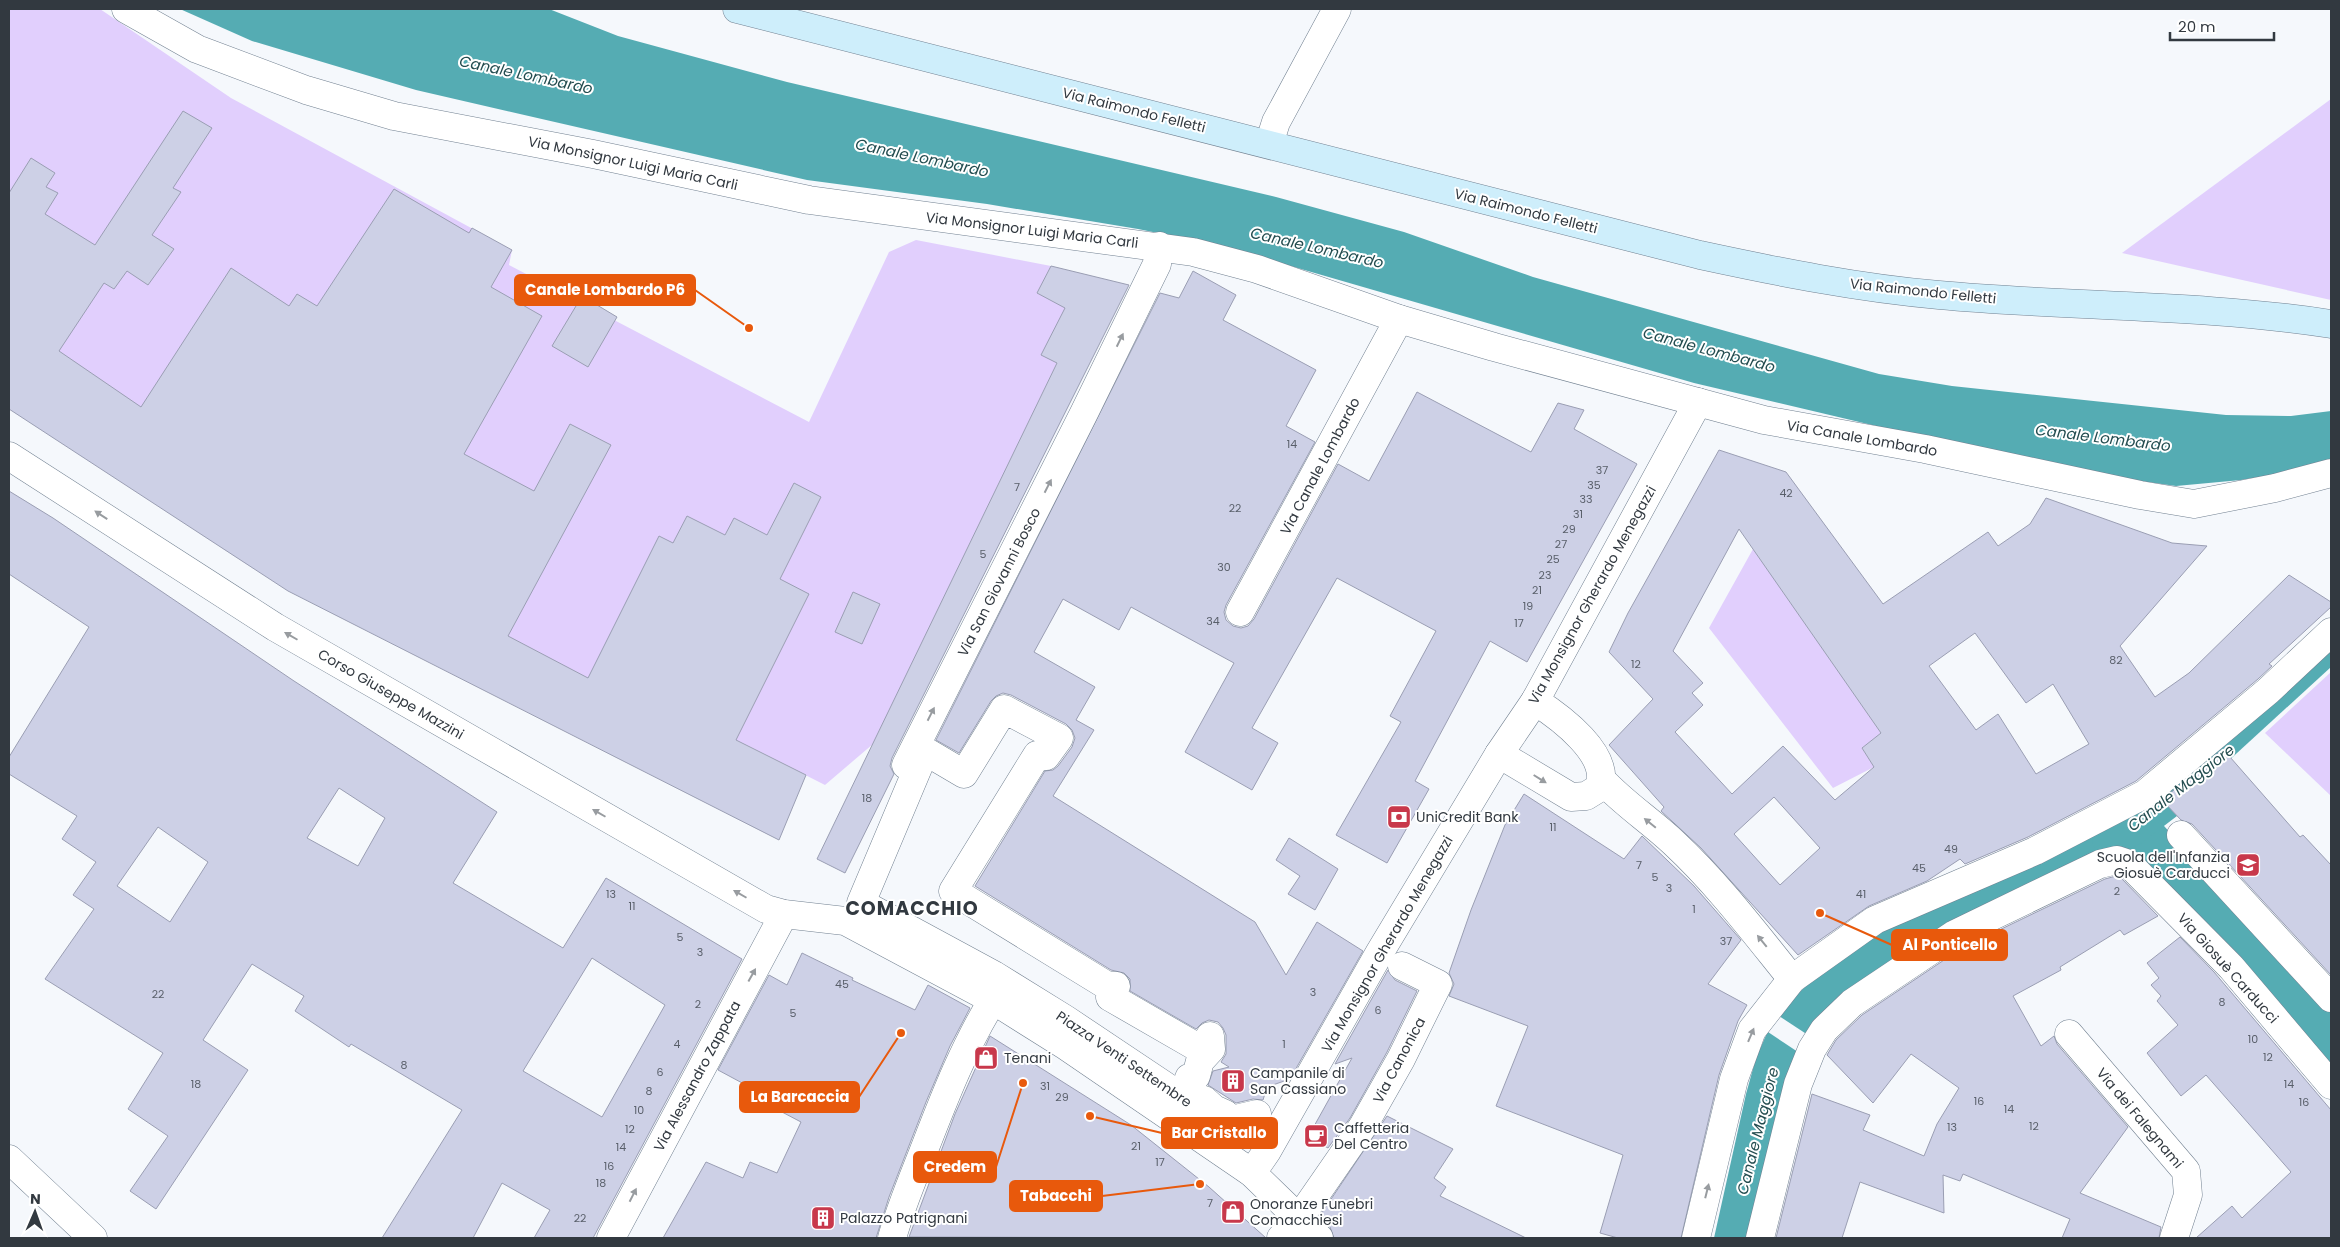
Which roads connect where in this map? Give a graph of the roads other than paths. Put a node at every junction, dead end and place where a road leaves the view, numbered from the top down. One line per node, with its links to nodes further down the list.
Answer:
1 (126, 9): 5 (street, Via Monsignor Luigi Maria Carli)
2 (737, 9): 4 (main road, Via Raimondo Felletti)
3 (1337, 9): 4 (street)
4 (1269, 144): 7 (main road, Via Raimondo Felletti)
5 (1159, 246): 6 (street, Via Canale Lombardo); 19 (street, Via San Giovanni Bosco, one-way to 5)
6 (1399, 319): 8 (street, Via Canale Lombardo); 11 (street, Via Canale Lombardo)
7 (2331, 324)
8 (1698, 402): 10 (street, Via Canale Lombardo); 13 (street, Via Monsignor Gherardo Menegazzi)
9 (9, 456): 18 (street, Corso Giuseppe Mazzini, one-way to 9)
10 (2331, 473)
11 (1240, 612)
12 (2331, 632): 21 (street)
13 (1535, 701): 15 (street, Via Monsignor Gherardo Menegazzi); 16 (street)
14 (925, 751): 14 (street, Piazza Venti Settembre)
15 (1499, 754): 16 (street, one-way to 16); 27 (street, Via Monsignor Gherardo Menegazzi)
16 (1602, 780): 21 (street, one-way to 16)
17 (2181, 835): 22 (street)
18 (784, 914): 19 (street, Piazza Venti Settembre); 30 (street, Via Alessandro Zappata, one-way to 18)
19 (845, 921): 23 (street, Piazza Venti Settembre)
20 (1402, 966): 28 (street, Via Canonica)
21 (1792, 979): 34 (street, one-way to 21)
22 (2331, 998)
23 (993, 1000): 27 (street, Piazza Venti Settembre); 31 (street)
24 (2069, 1034): 36 (street, Via dei Falegnami)
25 (2331, 1085): 35 (street, Via Giosuè Carducci)
26 (9, 1159): 29 (street)
27 (1252, 1173): 28 (street, Piazza Venti Settembre)
28 (1290, 1208): 32 (street); 33 (street, Piazza Venti Settembre)
29 (93, 1238)
30 (610, 1238)
31 (892, 1238)
32 (1281, 1238)
33 (1320, 1238)
34 (1696, 1238)
35 (1760, 1238)
36 (2174, 1238)

